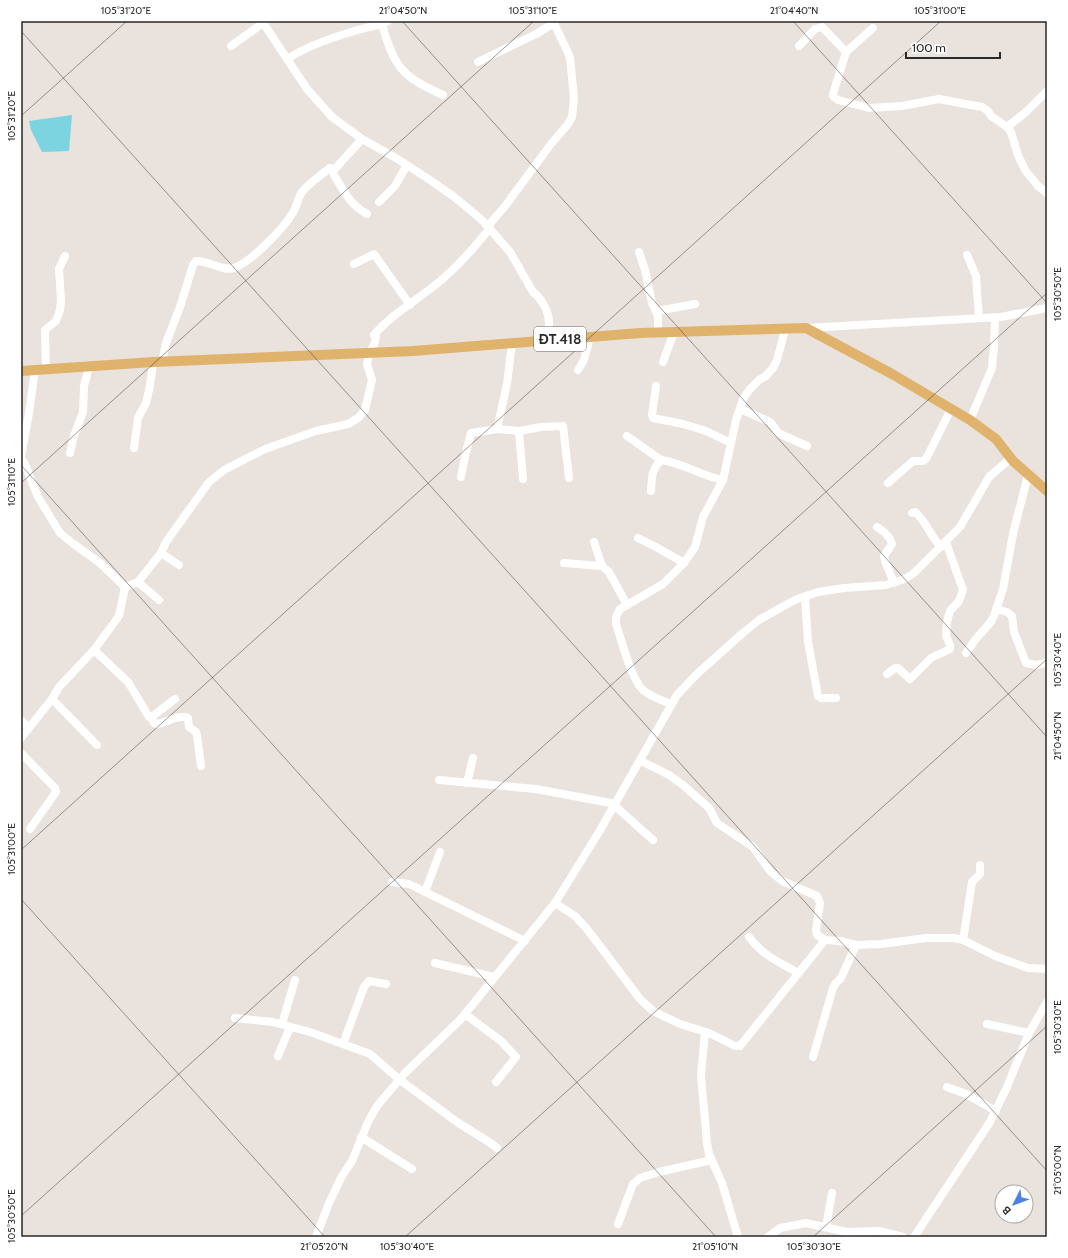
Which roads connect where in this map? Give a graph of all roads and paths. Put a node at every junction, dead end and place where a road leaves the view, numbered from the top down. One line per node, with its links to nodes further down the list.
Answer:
1 (262, 22): 5 (street); 8 (street)
2 (553, 22): 9 (street); 19 (street)
3 (385, 23): 8 (street); 11 (street)
4 (873, 28): 7 (street)
5 (231, 46)
6 (799, 46): 7 (street)
7 (846, 52): 12 (street)
8 (287, 59): 13 (street)
9 (478, 62)
10 (1047, 91): 12 (street)
11 (443, 95)
12 (1007, 127): 16 (street)
13 (362, 139): 14 (street); 15 (street)
14 (407, 165): 17 (street); 19 (street)
15 (334, 171): 18 (street); 38 (street)
16 (1047, 193)
17 (379, 202)
18 (366, 214)
19 (489, 227): 24 (street); 35 (street)
20 (639, 252): 27 (street)
21 (967, 255): 28 (street)
22 (65, 256): 41 (street)
23 (354, 264): 24 (street)
24 (410, 304): 37 (street)
25 (695, 304): 27 (street)
26 (1047, 308): 29 (street)
27 (657, 311): 32 (street)
28 (979, 318): 29 (street); 30 (street)
29 (995, 318): 48 (street)
30 (806, 328): 31 (main road, ĐT.418); 47 (main road)
31 (785, 330): 33 (main road, ĐT.418); 46 (street)
32 (658, 332): 33 (main road, ĐT.418); 34 (main road, ĐT.418)
33 (674, 332): 39 (street)
34 (590, 337): 35 (main road, ĐT.418); 43 (street)
35 (546, 340): 36 (main road, ĐT.418)
36 (512, 343): 37 (main road, ĐT.418); 49 (street)
37 (369, 353): 38 (main road, ĐT.418); 72 (street)
38 (158, 362): 40 (main road, ĐT.418); 54 (street)
39 (663, 362)
40 (88, 367): 41 (main road, ĐT.418); 55 (street)
41 (46, 369): 42 (main road, ĐT.418)
42 (36, 370): 44 (main road, ĐT.418); 56 (street)
43 (578, 370)
44 (21, 371)
45 (656, 386): 52 (street)
46 (740, 409): 52 (street); 53 (street)
47 (951, 409): 48 (main road); 64 (street)
48 (970, 420): 57 (main road)
49 (497, 429): 50 (street); 60 (street)
50 (519, 431): 61 (street); 62 (street)
51 (627, 436): 58 (street)
52 (731, 443): 63 (street)
53 (807, 446)
54 (134, 448)
55 (70, 453)
56 (21, 458): 79 (street)
57 (1011, 458): 59 (main road); 71 (street)
58 (661, 460): 63 (street); 65 (street)
59 (1028, 475): 66 (main road); 83 (street)
60 (461, 477)
61 (569, 478)
62 (523, 479)
63 (723, 480): 74 (street)
64 (888, 483)
65 (651, 491)
66 (1047, 491)
67 (912, 513): 71 (street)
68 (877, 527): 78 (street)
69 (638, 538): 74 (street)
70 (594, 542): 76 (street)
71 (943, 544): 78 (street); 87 (street)
72 (161, 553): 75 (street); 77 (street)
73 (564, 563): 76 (street)
74 (684, 563): 82 (street)
75 (179, 564)
76 (602, 566): 82 (street)
77 (138, 582): 79 (street); 81 (street)
78 (894, 583): 80 (street)
79 (125, 587): 84 (street)
80 (805, 597): 88 (street); 91 (street)
81 (158, 600)
82 (627, 605): 91 (street)
83 (996, 609): 85 (street); 86 (street)
84 (94, 650): 89 (street); 92 (street)
85 (966, 653)
86 (1047, 663)
87 (887, 674)
88 (836, 698)
89 (52, 699): 94 (street); 96 (street)
90 (175, 699): 92 (street)
91 (671, 704): 99 (street)
92 (151, 717): 100 (street)
93 (21, 720): 94 (street)
94 (28, 728): 95 (street)
95 (21, 738)
96 (97, 745)
97 (21, 753): 104 (street)
98 (473, 758): 102 (street)
99 (641, 760): 103 (street); 112 (street)
100 (201, 766)
101 (439, 780): 102 (street)
102 (468, 783): 103 (street)
103 (615, 805): 105 (street); 110 (street)
104 (30, 828)
105 (653, 840)
106 (440, 852): 109 (street)
107 (980, 864): 113 (street)
108 (392, 882): 109 (street)
109 (425, 892): 114 (street)
110 (556, 903): 114 (street); 128 (street)
111 (749, 937): 118 (street)
112 (825, 940): 115 (street); 118 (street)
113 (963, 940): 115 (street); 117 (street)
114 (525, 941): 119 (street)
115 (856, 945): 132 (street)
116 (435, 962): 119 (street)
117 (1047, 969)
118 (798, 973): 128 (street)
119 (494, 977): 124 (street)
120 (295, 980): 127 (street)
121 (386, 984): 130 (street)
122 (1047, 1002): 123 (street)
123 (1044, 1012): 129 (street)
124 (465, 1014): 133 (street); 134 (street)
125 (235, 1018): 127 (street)
126 (987, 1024): 129 (street)
127 (286, 1025): 130 (street); 131 (street)
128 (705, 1032): 139 (street)
129 (1029, 1033): 136 (street)
130 (343, 1044): 133 (street)
131 (278, 1056)
132 (813, 1058)
133 (400, 1080): 137 (street); 138 (street)
134 (496, 1082)
135 (947, 1086): 136 (street)
136 (996, 1111): 148 (street)
137 (361, 1137): 140 (street); 144 (street)
138 (497, 1148)
139 (712, 1160): 142 (street); 145 (street)
140 (412, 1169)
141 (832, 1193): 143 (street)
142 (618, 1224)
143 (826, 1228): 146 (street); 147 (street)
144 (316, 1237)
145 (738, 1237)
146 (768, 1237)
147 (903, 1237)
148 (914, 1237)

